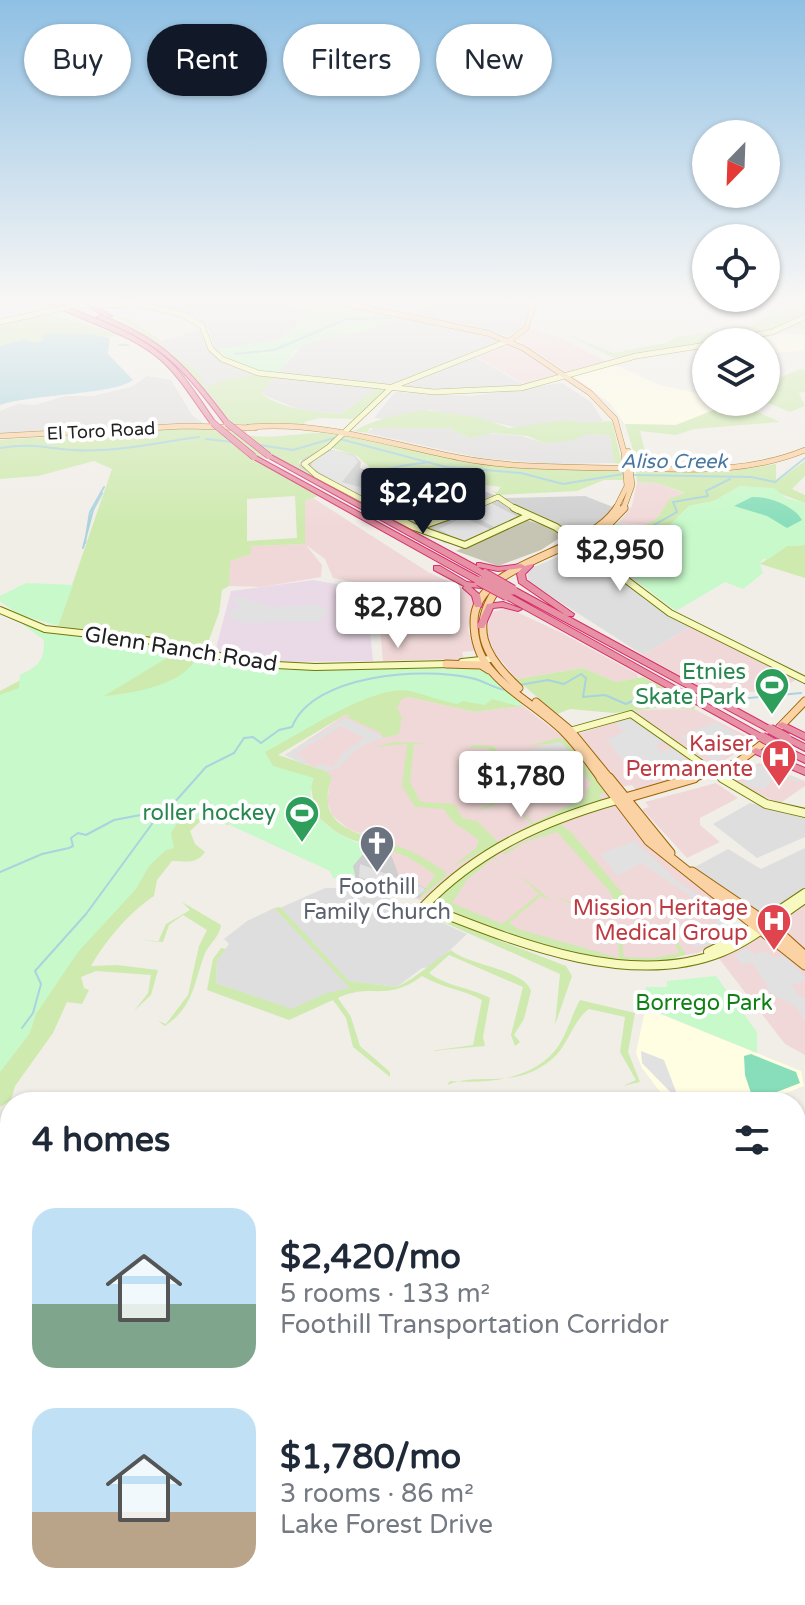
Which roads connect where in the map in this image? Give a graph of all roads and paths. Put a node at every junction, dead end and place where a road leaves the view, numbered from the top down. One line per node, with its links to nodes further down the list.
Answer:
1 (181, 378): 17 (highway, bridge)
2 (193, 378): 31 (highway, bridge)
3 (305, 378): 8 (main road)
4 (415, 378): 8 (main road)
5 (556, 378): 8 (main road)
6 (570, 378): 16 (main road)
7 (571, 378): 14 (main road)
8 (392, 387): 11 (main road)
9 (82, 431): 10 (main road); 11 (main road, El Toro Road); 12 (main road, El Toro Road)
10 (21, 433)
11 (344, 433): 16 (main road, El Toro Road); 21 (main road)
12 (0, 436)
13 (805, 448): 15 (main road, El Toro Road); 16 (main road, El Toro Road)
14 (629, 455): 15 (main road); 16 (main road)
15 (670, 467): 16 (main road, El Toro Road)
16 (630, 471): 19 (main road); 27 (main road)
17 (324, 495): 30 (highway); 31 (highway)
18 (528, 516): 22 (main road); 23 (main road); 24 (main road)
19 (617, 518): 20 (main road); 26 (main road)
20 (626, 518)
21 (402, 520): 24 (main road); 25 (main road)
22 (520, 520): 23 (main road); 25 (main road)
23 (542, 521): 27 (main road)
24 (440, 522): 25 (main road)
25 (454, 539)
26 (590, 539): 27 (main road); 28 (main road)
27 (578, 544): 28 (main road); 29 (main road); 44 (main road)
28 (597, 552): 44 (main road)
29 (525, 566): 31 (highway); 32 (main road); 33 (highway)
30 (437, 568): 32 (highway); 35 (highway)
31 (481, 573): 32 (highway); 34 (highway, bridge)
32 (496, 586): 33 (highway); 35 (main road); 37 (highway); 38 (main road)
33 (532, 588): 39 (highway)
34 (510, 593): 39 (highway); 41 (highway)
35 (478, 605): 40 (main road)
36 (0, 607): 42 (main road, Glenn Ranch Road)
37 (522, 611): 38 (highway); 41 (highway)
38 (481, 626): 40 (main road)
39 (614, 645): 48 (highway)
40 (487, 659): 42 (main road, Glenn Ranch Road); 43 (main road); 45 (main road)
41 (621, 659): 48 (highway)
42 (446, 664): 43 (main road)
43 (499, 678): 45 (main road)
44 (805, 678)
45 (513, 687): 47 (main road)
46 (805, 706): 49 (main road)
47 (568, 732): 55 (main road); 56 (main road)
48 (766, 733): 49 (highway, bridge)
49 (785, 735): 50 (highway); 51 (highway); 52 (main road); 53 (highway)
50 (805, 737)
51 (805, 748)
52 (759, 752): 54 (highway); 55 (main road)
53 (805, 760)
54 (805, 772)
55 (717, 774): 56 (main road); 57 (main road)
56 (621, 799): 59 (main road); 61 (main road)
57 (805, 813)
58 (805, 896): 59 (main road)
59 (764, 925): 60 (main road); 61 (main road); 61 (main road); 62 (main road)
60 (805, 956)
61 (697, 957)
62 (805, 965)

